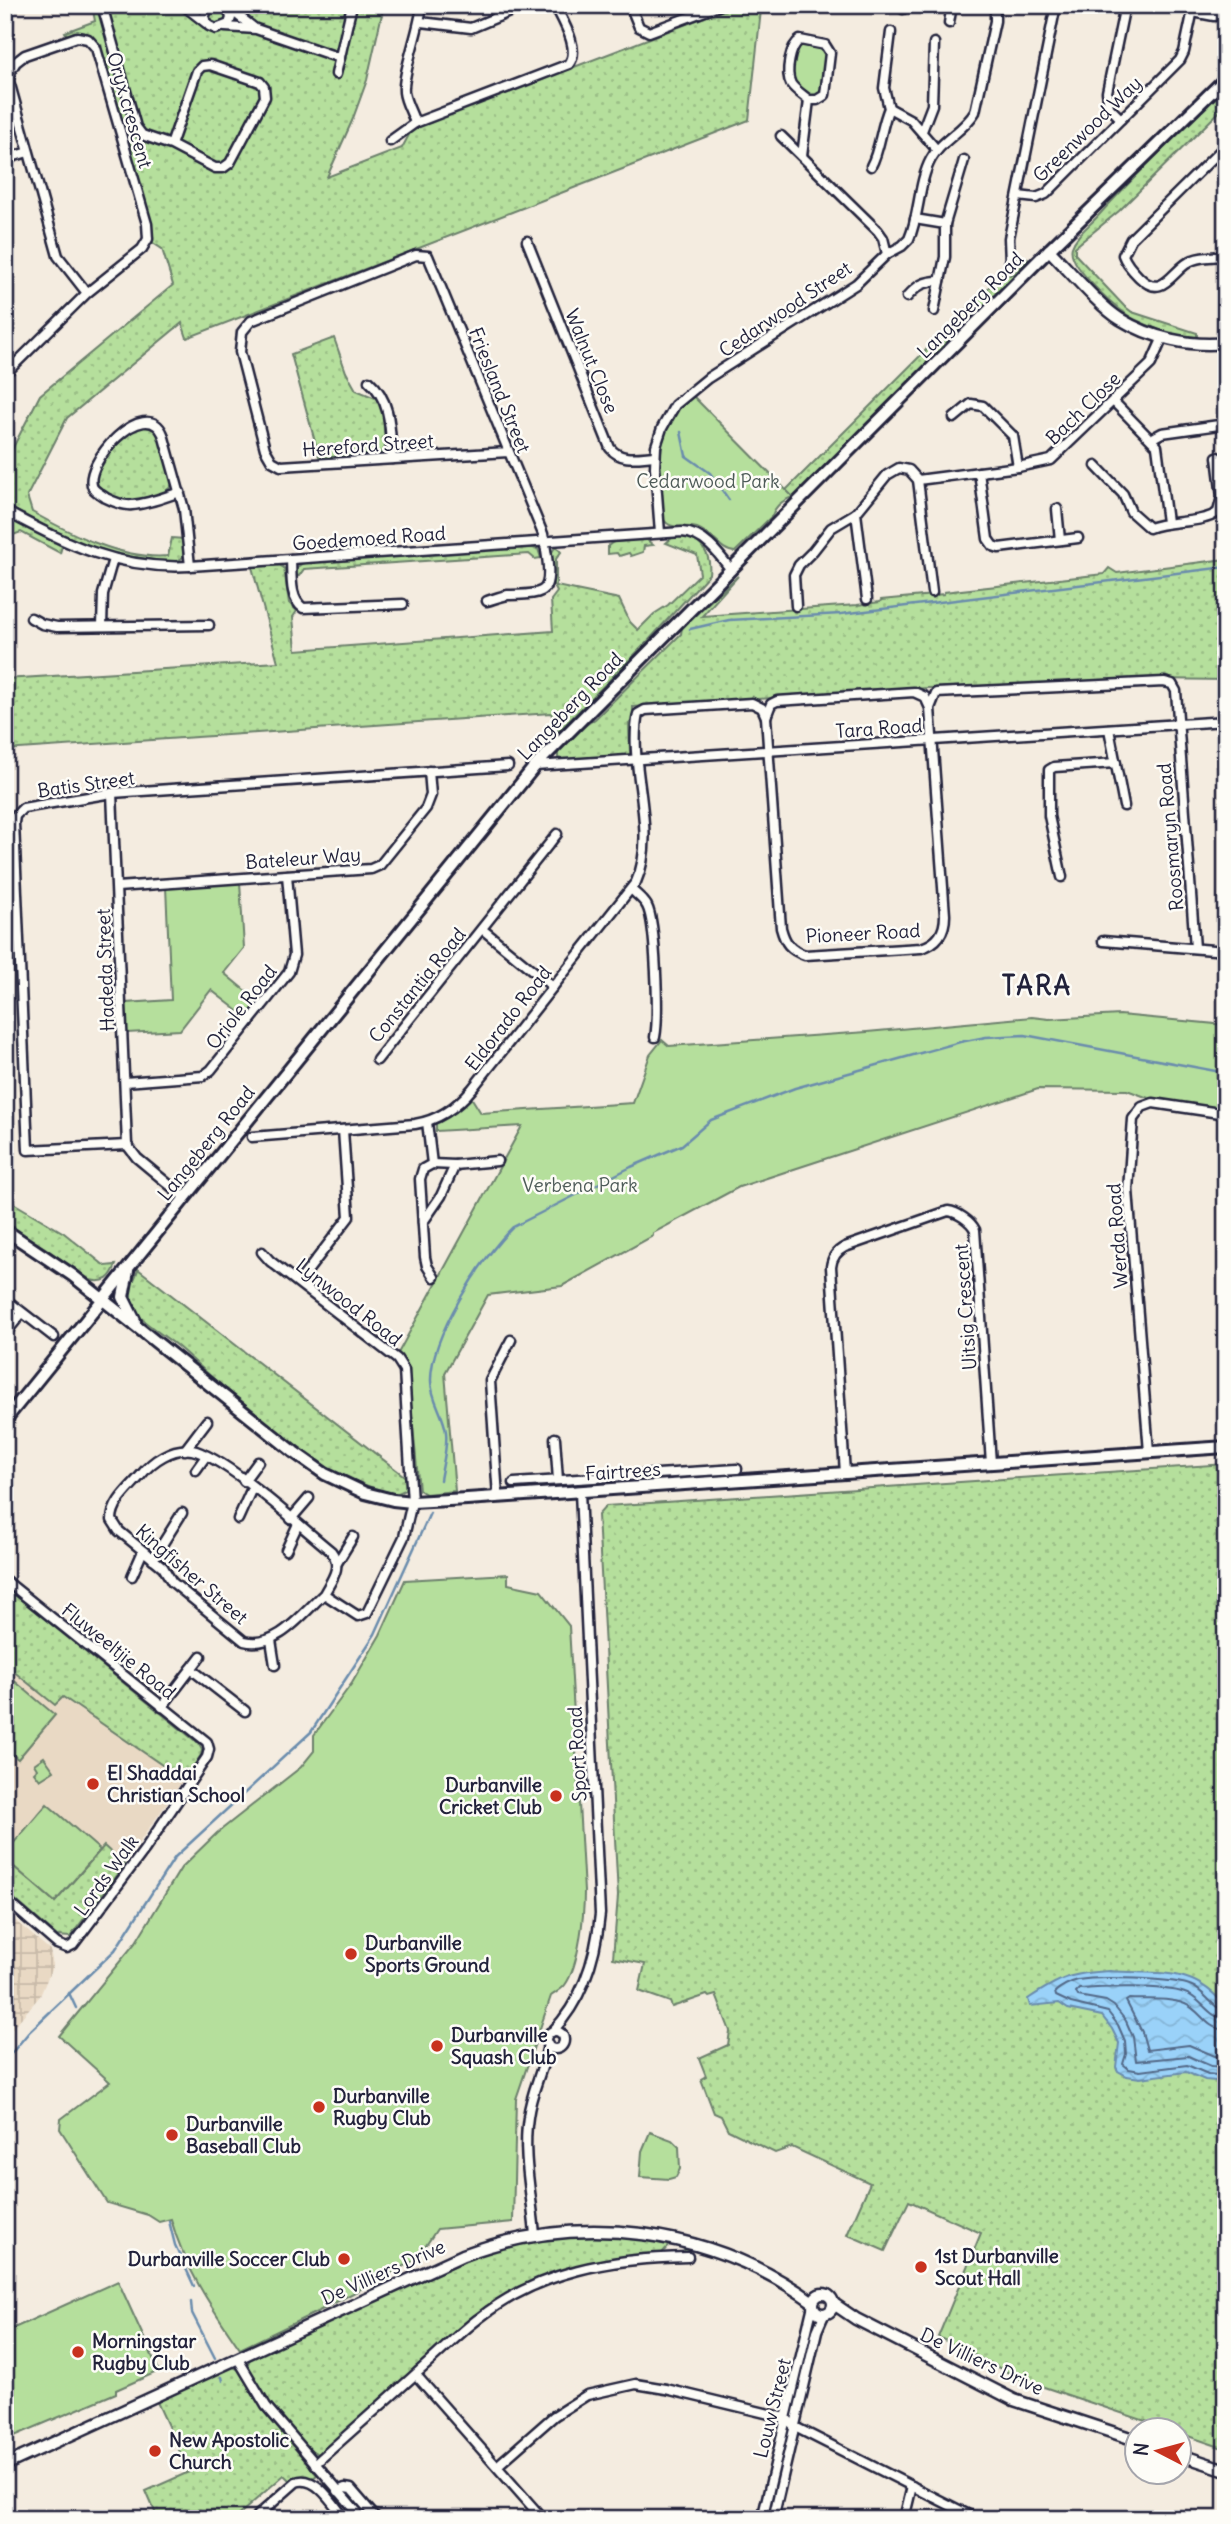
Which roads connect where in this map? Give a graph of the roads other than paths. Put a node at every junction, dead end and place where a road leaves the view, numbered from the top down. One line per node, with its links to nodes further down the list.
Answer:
1 (102, 5): 36 (street)
2 (183, 5): 20 (street)
3 (209, 5): 20 (street)
4 (352, 5): 26 (street)
5 (422, 5): 19 (street)
6 (494, 5): 18 (street)
7 (526, 5): 18 (street)
8 (555, 5): 32 (street)
9 (630, 5): 10 (street)
10 (721, 5)
11 (952, 5): 21 (street)
12 (995, 5): 38 (street)
13 (1056, 5): 46 (street, Greenwood Way)
14 (1125, 5): 31 (street)
15 (227, 6): 22 (street); 23 (street)
16 (1194, 9): 17 (street); 31 (street, Greenwood Way)
17 (1226, 15)
18 (499, 16): 19 (street)
19 (421, 22): 32 (street)
20 (206, 23): 22 (street)
21 (949, 23)
22 (225, 27): 23 (street)
23 (256, 29): 26 (street)
24 (891, 32): 30 (street)
25 (934, 43): 33 (street)
26 (340, 58): 27 (street)
27 (336, 74)
28 (1226, 78): 50 (main road, Langeberg Road)
29 (809, 100): 29 (street); 40 (street)
30 (889, 108): 33 (street); 44 (street)
31 (1121, 119): 46 (street, Greenwood Way)
32 (415, 123): 35 (street)
33 (922, 131): 38 (street)
34 (781, 136): 40 (street)
35 (390, 141)
36 (171, 145): 36 (street)
37 (1226, 145): 41 (street)
38 (937, 150): 47 (street)
39 (28, 152): 42 (street); 56 (street, Oryx crescent); 56 (street, Oryx crescent)
40 (802, 156): 52 (street)
41 (1216, 156): 45 (street); 53 (street)
42 (5, 159)
43 (964, 160): 48 (street)
44 (871, 166)
45 (1226, 167)
46 (1018, 196): 54 (street)
47 (915, 219): 48 (street); 52 (street, Cedarwood Street)
48 (945, 224): 55 (street)
49 (527, 241): 68 (street, Walnut Close)
50 (1049, 250): 59 (street); 87 (main road, Langeberg Road)
51 (424, 254): 67 (street, Friesland Street); 70 (street, Hereford Street)
52 (887, 254): 68 (street, Cedarwood Street)
53 (1226, 256)
54 (1010, 263)
55 (940, 281): 57 (street); 58 (street)
56 (87, 293): 61 (street, Oryx crescent)
57 (907, 297)
58 (934, 311)
59 (1163, 337): 60 (street); 63 (street, Bach Close)
60 (1226, 343)
61 (5, 374)
62 (369, 381): 70 (street)
63 (1113, 401): 66 (street); 71 (street, Bach Close)
64 (954, 418): 71 (street)
65 (1226, 424): 66 (street)
66 (1151, 439): 79 (street)
67 (508, 452): 70 (street, Hereford Street); 83 (street, Friesland Street)
68 (655, 456): 80 (street, Cedarwood Street)
69 (1217, 457): 79 (street)
70 (393, 459)
71 (1018, 467): 73 (street, Bach Close)
72 (1096, 467): 79 (street)
73 (979, 472): 74 (street, Bach Close); 82 (street)
74 (918, 480): 78 (street); 88 (street)
75 (180, 492): 75 (street); 86 (street)
76 (1057, 509): 82 (street)
77 (5, 511): 84 (street, Goedemoed Road)
78 (856, 513): 89 (street); 92 (street)
79 (1167, 522)
80 (660, 533): 83 (street, Goedemoed Road); 87 (street, Goedemoed Road)
81 (1078, 538): 82 (street)
82 (1060, 540)
83 (544, 541): 85 (street, Goedemoed Road); 90 (street, Friesland Street)
84 (113, 559): 86 (street, Goedemoed Road); 95 (street)
85 (291, 559): 86 (street, Goedemoed Road); 91 (street)
86 (190, 566)
87 (732, 570): 106 (main road, Langeberg Road)
88 (932, 592)
89 (867, 599)
90 (487, 601)
91 (402, 604)
92 (796, 606)
93 (31, 618): 95 (street)
94 (209, 625): 95 (street)
95 (102, 626)
96 (930, 708): 97 (street); 99 (street, Roosmaryn Road); 101 (street, Pioneer Road)
97 (766, 717): 102 (street, Pioneer Road); 103 (street, Eldorado Road)
98 (1226, 721): 99 (street, Tara Road)
99 (1177, 724): 100 (street, Tara Road); 117 (street, Roosmaryn Road)
100 (1109, 729): 101 (street, Tara Road); 104 (street)
101 (932, 740): 102 (street, Tara Road); 102 (street, Pioneer Road)
102 (769, 751): 103 (street, Tara Road)
103 (638, 760): 106 (street, Tara Road); 114 (street, Eldorado Road)
104 (1116, 763): 109 (street); 112 (street)
105 (508, 766): 107 (street, Batis Street)
106 (535, 766): 131 (main road, Langeberg Road)
107 (429, 771): 108 (street, Batis Street); 111 (street, Bateleur Way)
108 (112, 793): 113 (street, Hadeda Street); 127 (street, Batis Street)
109 (1124, 806)
110 (556, 834): 115 (street, Constantia Road)
111 (287, 875): 113 (street, Bateleur Way); 122 (street, Oriole Road)
112 (1062, 877)
113 (117, 887): 122 (street, Hadeda Street)
114 (632, 890): 119 (street, Eldorado Road); 120 (street)
115 (482, 929): 119 (street, Constantia Road); 121 (street, Constantia Road)
116 (1103, 941): 117 (street)
117 (1195, 948): 118 (street)
118 (1226, 951)
119 (552, 987): 124 (street, Eldorado Road)
120 (655, 1037)
121 (377, 1060)
122 (125, 1083): 127 (street, Hadeda Street)
123 (1226, 1114): 150 (street, Werda Road)
124 (427, 1122): 125 (street, Eldorado Road); 129 (street)
125 (343, 1130): 126 (street, Eldorado Road); 137 (street)
126 (252, 1137)
127 (127, 1145): 131 (street)
128 (497, 1161): 130 (street)
129 (432, 1164): 130 (street); 132 (street)
130 (455, 1165): 132 (street)
131 (184, 1198): 135 (main road, Langeberg Road)
132 (424, 1222): 136 (street)
133 (5, 1230): 139 (main road, Fairtrees)
134 (262, 1252): 137 (street, Lynwood Road)
135 (130, 1265): 139 (main road, Langeberg Road); 141 (main road)
136 (434, 1276)
137 (299, 1282): 165 (street, Lynwood Road)
138 (5, 1299): 140 (street)
139 (102, 1299): 141 (main road, Fairtrees); 145 (main road, Langeberg Road)
140 (22, 1313): 142 (street); 143 (street)
141 (140, 1328): 165 (main road, Fairtrees)
142 (5, 1334)
143 (54, 1337)
144 (511, 1340): 163 (street)
145 (5, 1420)
146 (207, 1421): 149 (street)
147 (555, 1438): 158 (street)
148 (1226, 1446): 150 (main road, Fairtrees)
149 (185, 1450): 151 (street); 171 (street, Kingfisher Street)
150 (1149, 1452): 153 (main road, Fairtrees)
151 (206, 1456): 155 (street); 159 (street)
152 (258, 1462): 159 (street)
153 (991, 1463): 156 (main road, Fairtrees); 156 (street, Uitsig Crescent)
154 (737, 1469): 157 (street)
155 (196, 1470)
156 (845, 1473): 157 (main road, Fairtrees)
157 (682, 1478): 158 (street); 162 (main road, Fairtrees)
158 (558, 1480): 160 (street)
159 (244, 1481): 161 (street)
160 (514, 1483)
161 (252, 1488): 167 (street); 168 (street)
162 (580, 1492): 163 (main road, Fairtrees); 185 (street, Sport Road)
163 (498, 1497): 165 (main road, Fairtrees)
164 (309, 1498): 168 (street)
165 (412, 1502): 176 (street, Lynwood Road)
166 (182, 1513): 172 (street)
167 (238, 1519)
168 (294, 1521): 170 (street); 173 (street)
169 (353, 1537): 173 (street)
170 (286, 1550)
171 (143, 1551): 172 (street, Kingfisher Street); 174 (street)
172 (153, 1559): 177 (street, Kingfisher Street)
173 (337, 1563): 176 (street)
174 (132, 1576)
175 (5, 1580): 181 (street, Fluweeltjie Road)
176 (324, 1594): 177 (street)
177 (271, 1640): 179 (street)
178 (201, 1657): 180 (street)
179 (275, 1665)
180 (191, 1669): 181 (street); 182 (street)
181 (162, 1707): 183 (street, Fluweeltjie Road)
182 (245, 1711)
183 (209, 1749): 184 (street, Lords Walk)
184 (5, 1899)
185 (571, 2009): 186 (street, Sport Road); 187 (street, Sport Road)
186 (552, 2032): 187 (street); 188 (street)
187 (562, 2035): 189 (street)
188 (548, 2044): 189 (street); 190 (street)
189 (557, 2048): 190 (street)
190 (546, 2059): 191 (street)
191 (535, 2235): 193 (street, De Villiers Drive); 195 (street, De Villiers Drive)
192 (688, 2257): 196 (street)
193 (814, 2301): 194 (street); 194 (street); 197 (street, Louw Street)
194 (829, 2310): 198 (street, Louw Street); 199 (street, De Villiers Drive)
195 (238, 2358): 201 (street); 202 (street, De Villiers Drive)
196 (416, 2375): 201 (street); 203 (street)
197 (786, 2418): 198 (street); 203 (street); 212 (street, Louw Street)
198 (795, 2427): 205 (street); 213 (street, Louw Street)
199 (1122, 2435)
200 (1192, 2459): 204 (street)
201 (315, 2464): 206 (street)
202 (5, 2465)
203 (497, 2466): 211 (street)
204 (1226, 2470)
205 (912, 2486): 214 (street); 215 (street)
206 (338, 2491): 209 (street); 210 (street)
207 (254, 2519): 208 (street)
208 (345, 2519)
209 (363, 2519)
210 (377, 2519)
211 (543, 2519)
212 (762, 2519)
213 (773, 2519)
214 (904, 2519)
215 (976, 2519)

